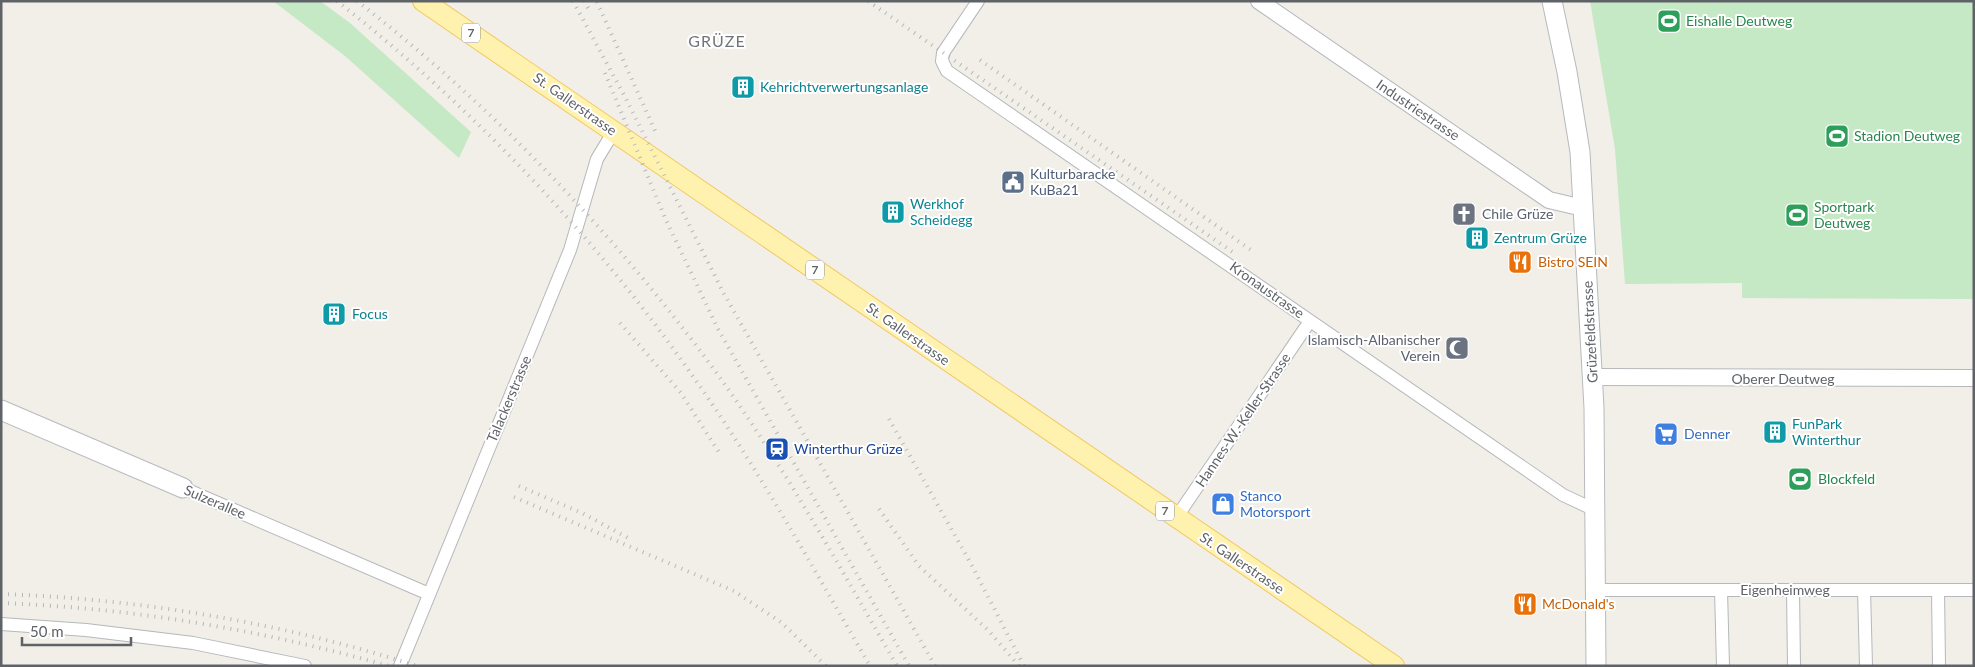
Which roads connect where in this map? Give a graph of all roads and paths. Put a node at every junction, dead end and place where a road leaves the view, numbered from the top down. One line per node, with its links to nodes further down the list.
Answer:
1 (424, 1): 5 (main road, St. Gallerstrasse / 7)
2 (978, 1): 7 (street, Kronaustrasse)
3 (1259, 1): 6 (street, Industriestrasse)
4 (1552, 1): 6 (main road, Grüzefeldstrasse)
5 (614, 131): 13 (main road, St. Gallerstrasse / 7); 20 (street, Talackerstrasse)
6 (1583, 208): 8 (main road, Grüzefeldstrasse)
7 (1310, 321): 12 (street, Kronaustrasse); 13 (street, Hannes-W.-Keller-Strasse)
8 (1592, 377): 9 (street, Oberer Deutweg); 12 (main road, Grüzefeldstrasse)
9 (1974, 378)
10 (1, 410): 11 (main road, Sulzerallee)
11 (183, 488): 20 (street, Sulzerallee)
12 (1595, 510): 14 (main road, Grüzefeldstrasse)
13 (1176, 518): 24 (main road, St. Gallerstrasse / 7)
14 (1595, 590): 15 (street, Eigenheimweg); 25 (main road, Grüzefeldstrasse)
15 (1721, 590): 16 (street, Eigenheimweg); 26 (street)
16 (1793, 590): 17 (street, Eigenheimweg); 27 (street)
17 (1864, 590): 18 (street, Eigenheimweg); 28 (street)
18 (1938, 590): 19 (street, Eigenheimweg); 29 (street)
19 (1974, 590)
20 (429, 594): 23 (street, Talackerstrasse)
21 (1, 624): 22 (street)
22 (305, 666)
23 (400, 666)
24 (1394, 666)
25 (1596, 666)
26 (1723, 666)
27 (1794, 666)
28 (1866, 666)
29 (1939, 666)

